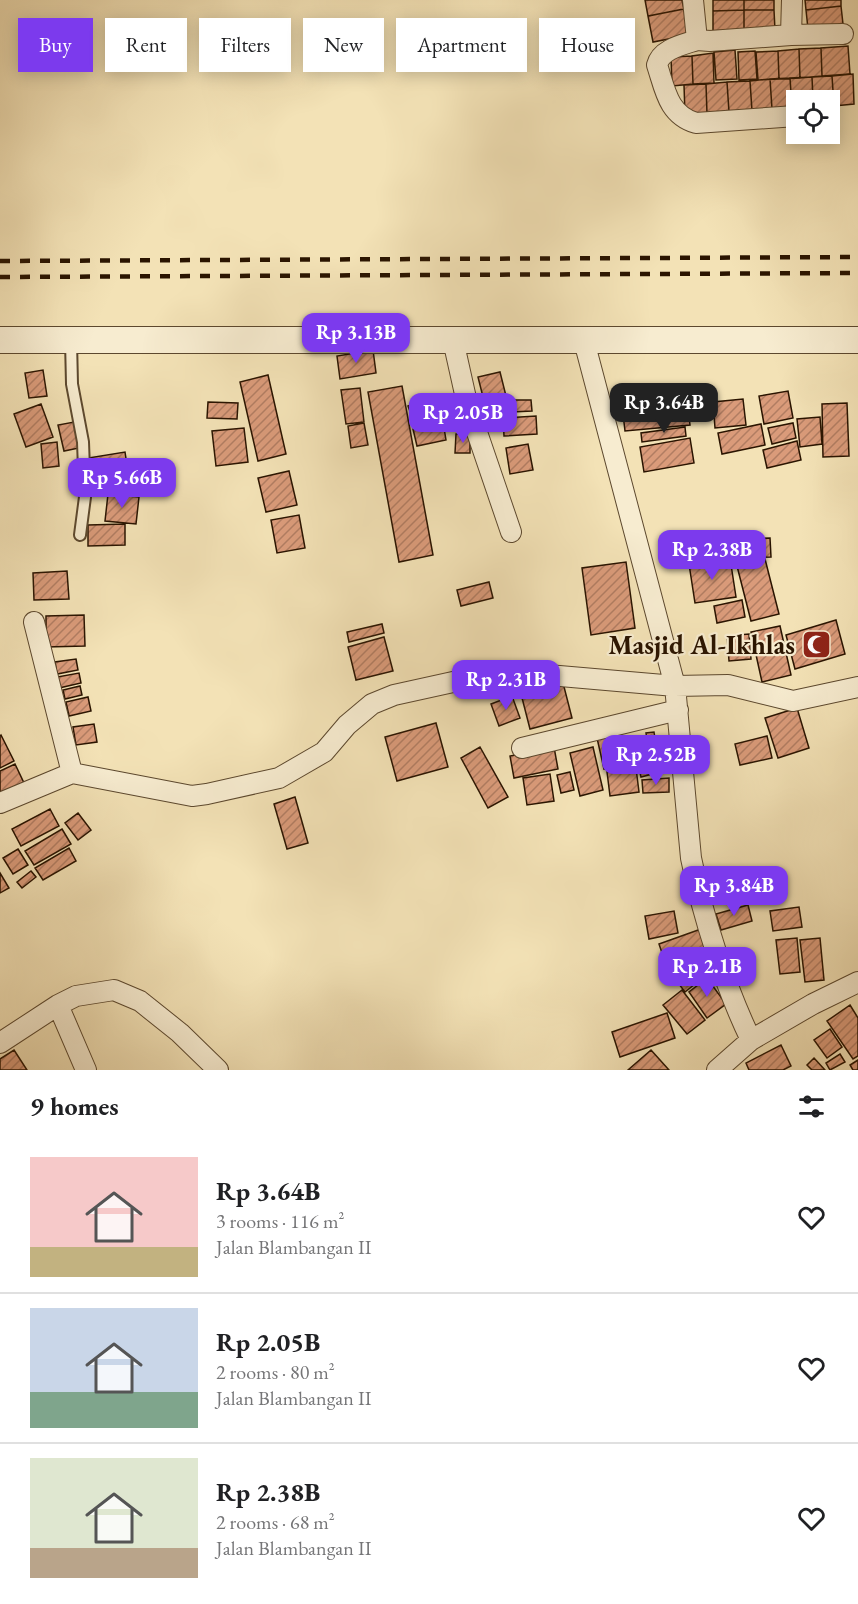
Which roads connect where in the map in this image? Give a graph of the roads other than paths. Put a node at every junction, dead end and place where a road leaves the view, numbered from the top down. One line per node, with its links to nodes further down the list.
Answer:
1 (693, 0): 5 (street)
2 (792, 0): 4 (street)
3 (843, 34): 4 (street)
4 (791, 35): 5 (street)
5 (697, 40): 6 (street)
6 (786, 117)
7 (453, 340): 9 (street); 10 (street); 12 (street)
8 (858, 340): 10 (street)
9 (71, 341): 11 (street); 13 (lane)
10 (584, 341): 15 (street)
11 (1, 344)
12 (511, 532)
13 (80, 535)
14 (33, 622): 19 (street)
15 (675, 686): 16 (street); 17 (street); 19 (street)
16 (858, 687)
17 (678, 710): 18 (street); 23 (street)
18 (522, 748)
19 (72, 773): 20 (street)
20 (0, 803)
21 (858, 982): 23 (street)
22 (58, 1005): 24 (street); 26 (street); 27 (street)
23 (751, 1040): 25 (street)
24 (0, 1043)
25 (728, 1066)
26 (86, 1070)
27 (218, 1070)

